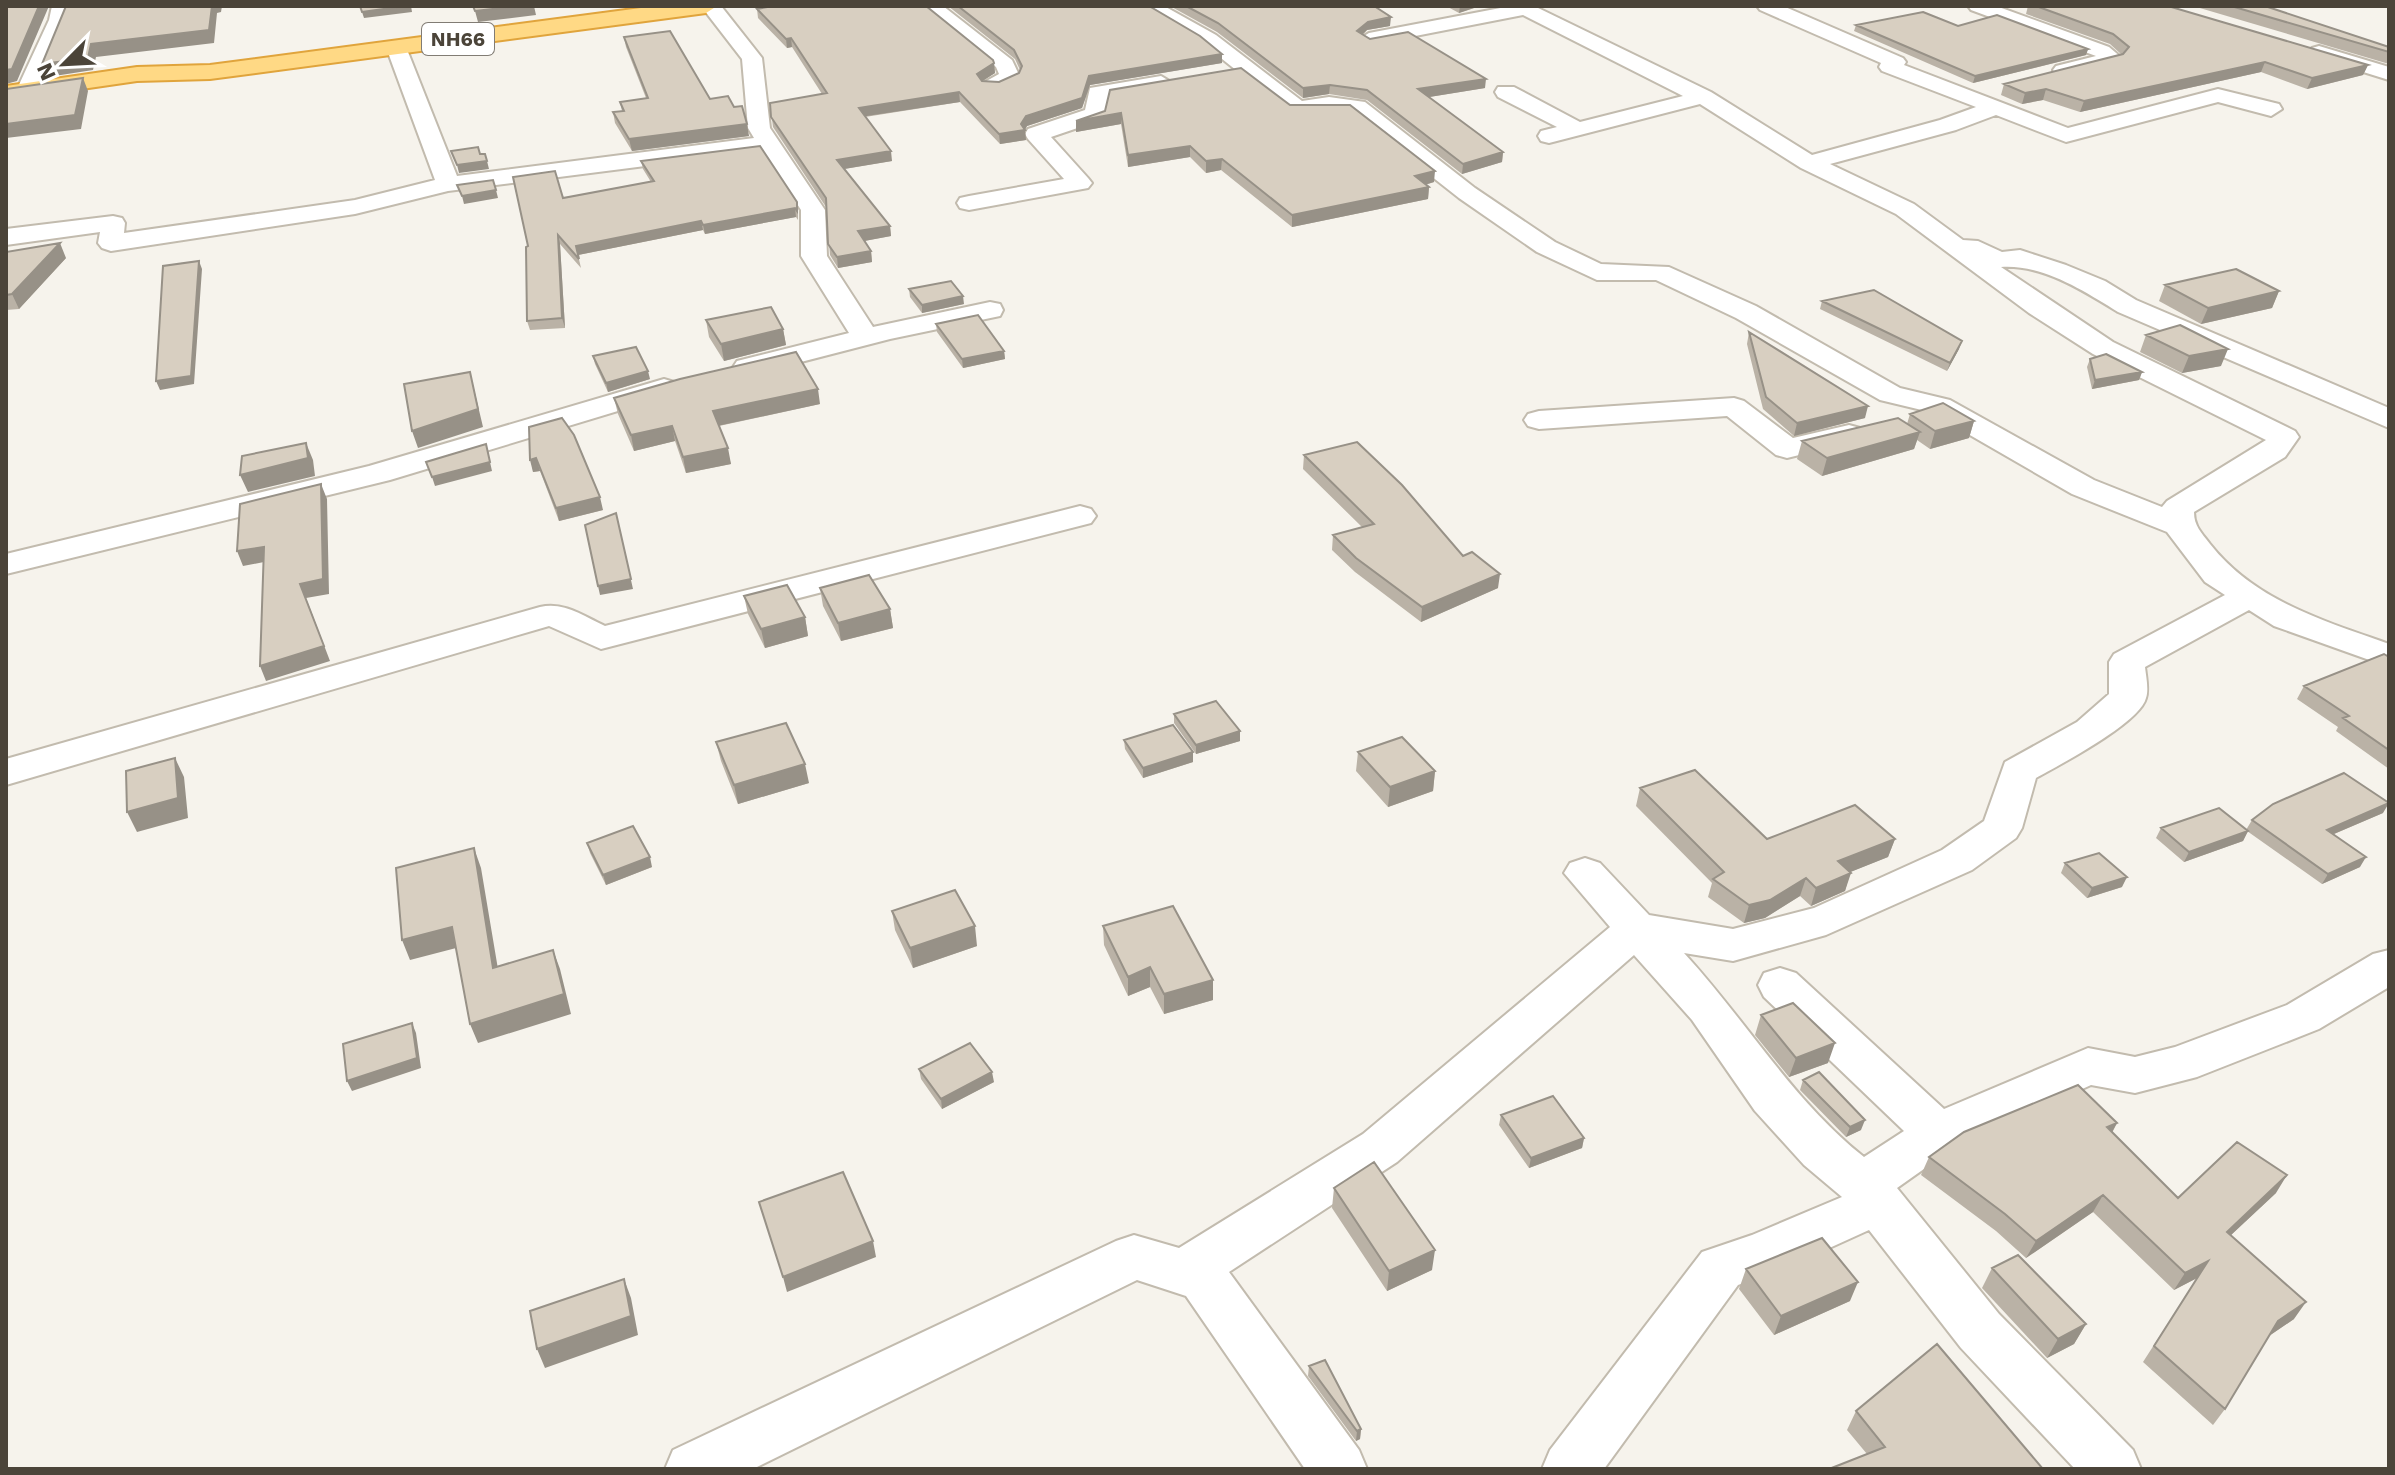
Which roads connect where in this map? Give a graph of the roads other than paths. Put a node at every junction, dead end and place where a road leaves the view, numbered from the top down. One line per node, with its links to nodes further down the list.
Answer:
1 (62, 6): 18 (street)
2 (708, 6): 10 (highway, NH66); 26 (street)
3 (931, 6): 17 (street)
4 (1150, 6): 11 (street)
5 (1767, 6): 21 (street)
6 (1978, 6): 15 (street)
7 (1512, 7): 8 (street); 20 (street)
8 (1369, 39)
9 (2299, 46): 14 (street)
10 (396, 47): 12 (highway, NH66); 28 (street)
11 (1246, 68): 13 (street); 36 (street)
12 (210, 72): 18 (highway); 23 (highway)
13 (1217, 73)
14 (2389, 74)
15 (2038, 76)
16 (1187, 78): 29 (street)
17 (992, 84)
18 (17, 91)
19 (1506, 92): 24 (street)
20 (1703, 97): 24 (street); 27 (street)
21 (1995, 98): 22 (street); 27 (street)
22 (2271, 109)
23 (6, 110)
24 (1577, 129): 25 (street)
25 (1549, 136)
26 (769, 143): 28 (street); 33 (street)
27 (1809, 163): 30 (street)
28 (448, 184): 31 (street)
29 (969, 203)
30 (1931, 228): 37 (street); 40 (street)
31 (6, 237)
32 (990, 310): 33 (street)
33 (867, 339): 34 (street)
34 (718, 374)
35 (687, 382): 41 (street)
36 (1940, 406): 38 (street); 40 (street)
37 (2389, 419)
38 (1539, 420)
39 (1080, 516): 44 (street)
40 (2178, 525): 42 (street)
41 (6, 564)
42 (2250, 596): 43 (street); 46 (street)
43 (2389, 656)
44 (6, 772)
45 (1585, 873): 46 (street)
46 (1636, 929): 50 (street); 51 (street)
47 (2389, 966): 49 (street)
48 (1780, 985): 49 (street)
49 (1938, 1133): 50 (street)
50 (1871, 1194): 54 (street); 55 (street)
51 (1184, 1273): 52 (street); 53 (street)
52 (693, 1469)
53 (1339, 1469)
54 (1570, 1469)
55 (2113, 1469)

